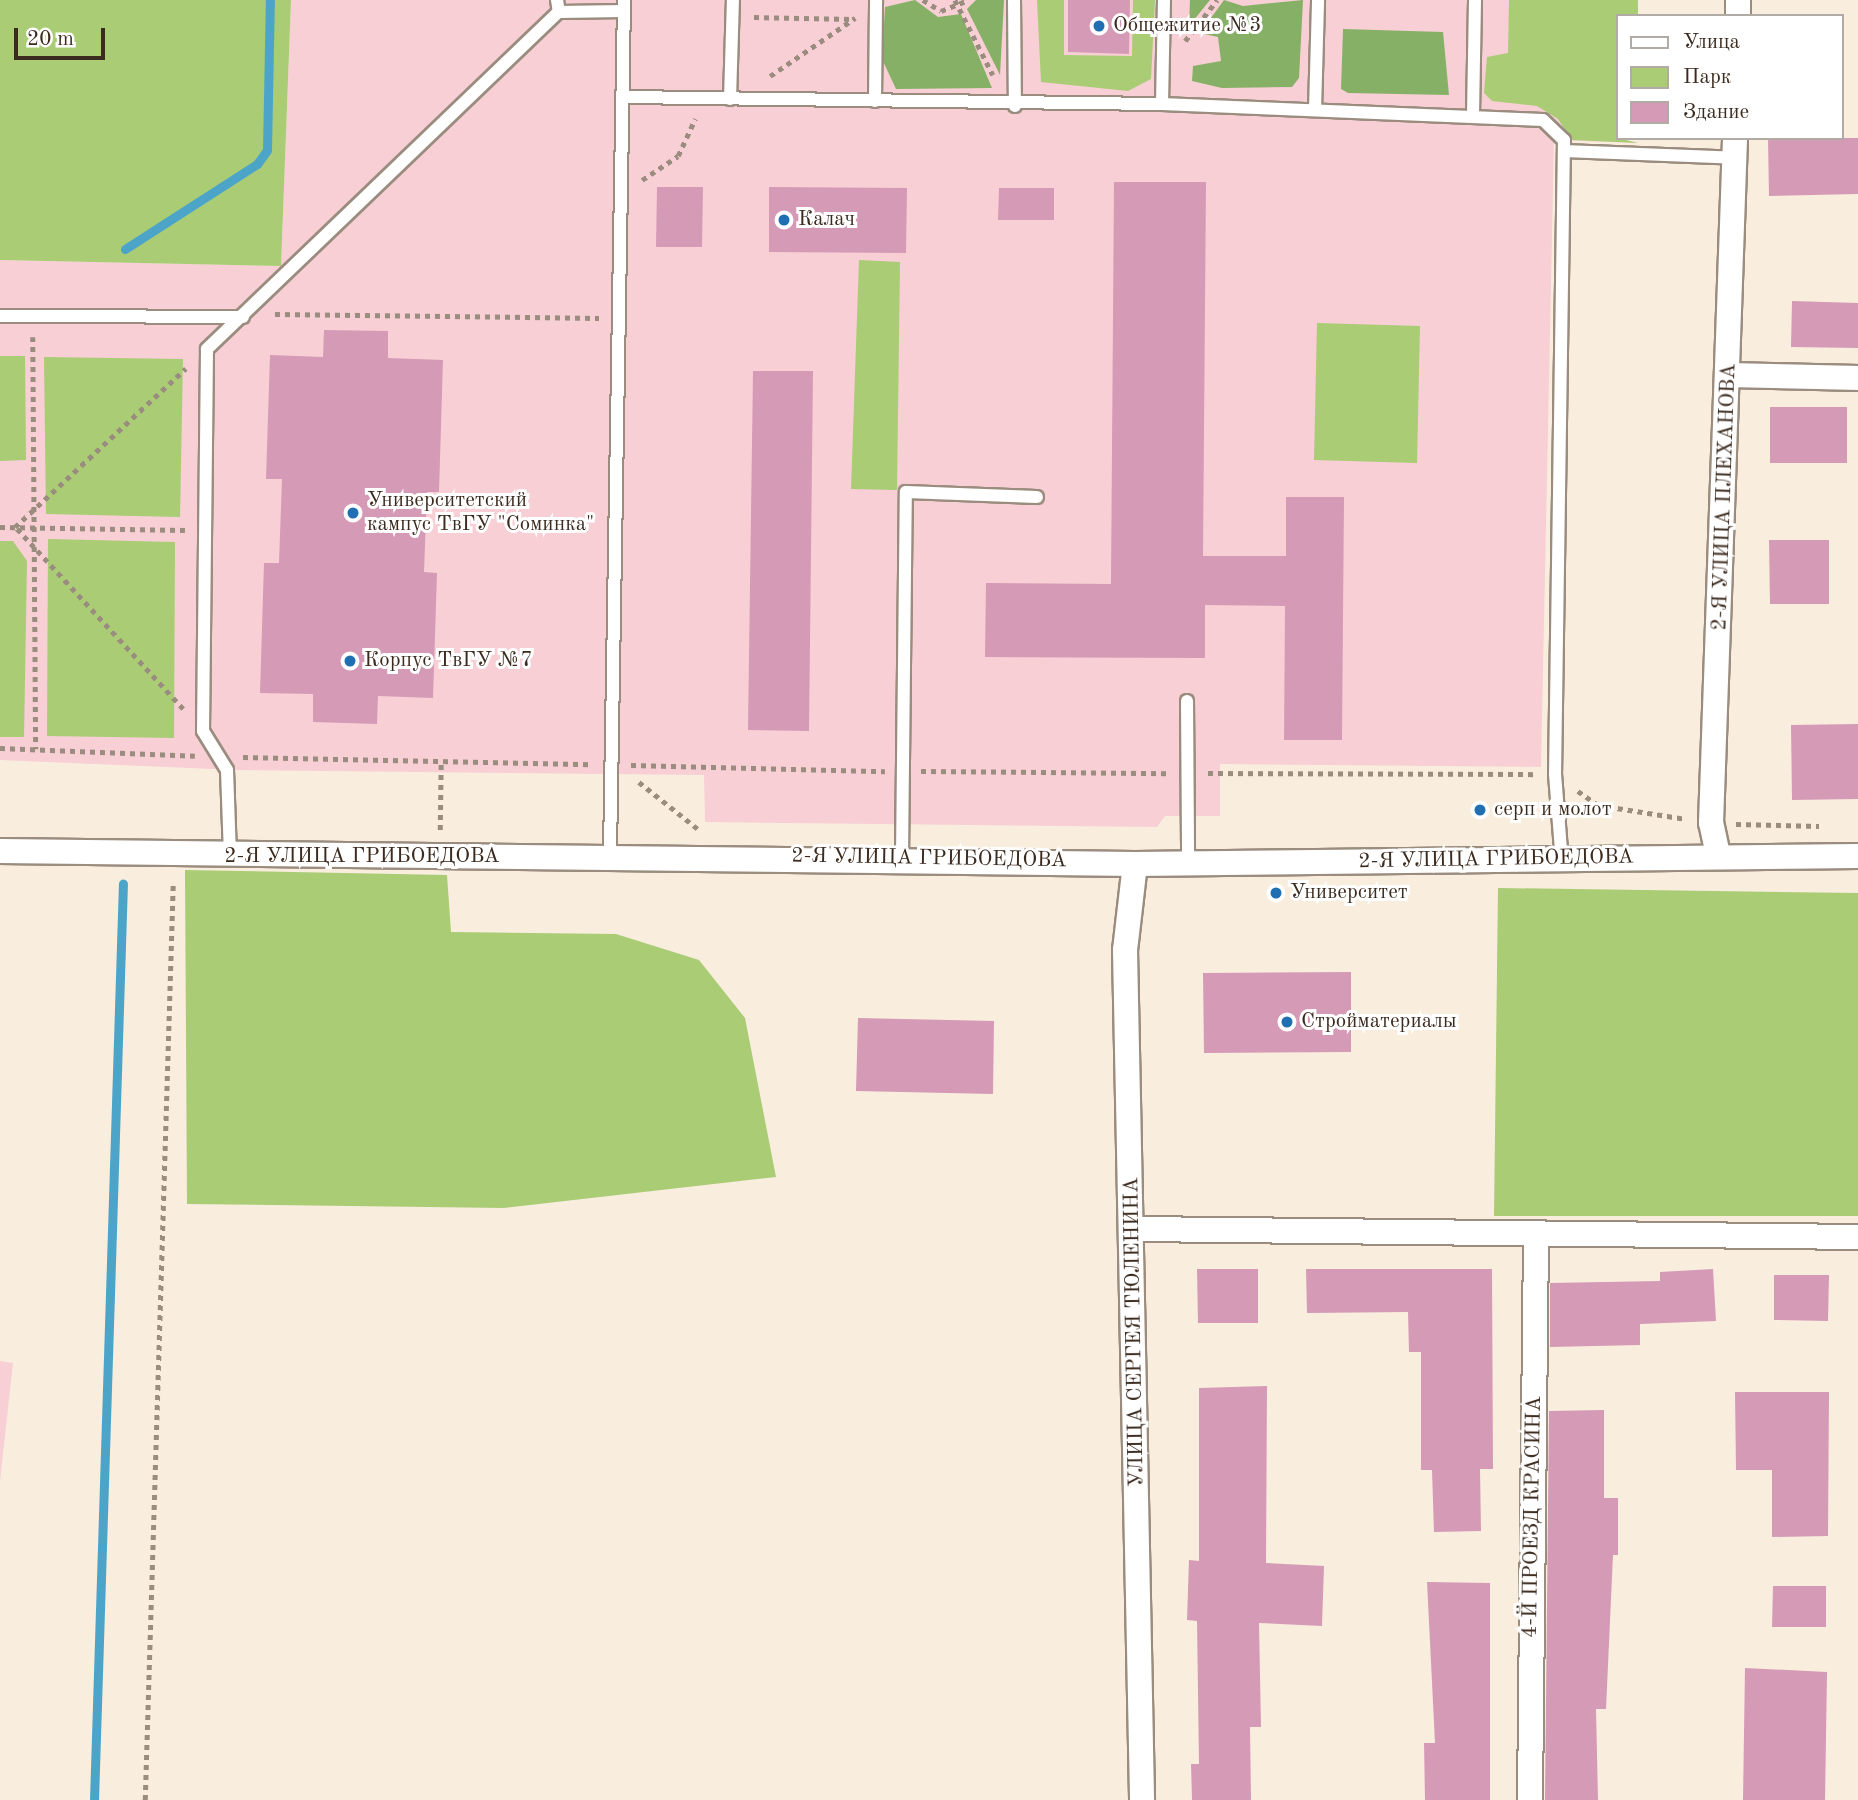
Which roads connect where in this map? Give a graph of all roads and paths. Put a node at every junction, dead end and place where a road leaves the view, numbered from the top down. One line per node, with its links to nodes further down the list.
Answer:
1 (733, 0): 14 (lane)
2 (876, 0): 23 (lane)
3 (923, 0): 13 (path)
4 (955, 0): 13 (path)
5 (968, 0): 13 (path)
6 (1014, 0): 19 (lane)
7 (1164, 0): 17 (lane)
8 (1217, 0): 17 (path)
9 (1318, 0): 26 (lane)
10 (1475, 0): 27 (lane)
11 (558, 6): 12 (lane); 33 (lane)
12 (624, 6): 20 (lane)
13 (959, 9): 19 (path)
14 (732, 16): 15 (path); 22 (lane)
15 (854, 19): 16 (path); 18 (path)
16 (862, 25)
17 (1162, 69): 24 (lane)
18 (777, 81)
19 (1014, 85): 25 (lane)
20 (624, 97): 21 (lane); 34 (lane)
21 (703, 98): 22 (lane); 30 (path)
22 (730, 99): 23 (lane)
23 (875, 101): 25 (lane)
24 (1162, 104): 25 (lane); 26 (lane)
25 (1016, 106)
26 (1315, 110): 27 (lane)
27 (1473, 115): 29 (lane)
28 (1735, 148): 29 (lane); 36 (street, 2-Я УЛИЦА ПЛЕХАНОВА)
29 (1564, 151): 54 (lane)
30 (642, 180)
31 (0, 316): 32 (lane)
32 (33, 316): 33 (lane); 39 (path)
33 (243, 317): 34 (path); 35 (lane)
34 (622, 318): 51 (lane)
35 (207, 349): 39 (path); 43 (lane)
36 (1730, 375): 37 (street); 56 (street, 2-Я УЛИЦА ПЛЕХАНОВА)
37 (1858, 377)
38 (1037, 497): 52 (lane)
39 (36, 506): 41 (path); 42 (path)
40 (0, 527): 41 (path)
41 (15, 527): 42 (path); 44 (path)
42 (35, 528): 43 (path); 44 (path)
43 (204, 531): 46 (lane)
44 (35, 551): 46 (path); 48 (path)
45 (1186, 701): 53 (lane)
46 (202, 731): 49 (lane)
47 (0, 748): 48 (path)
48 (36, 749): 49 (path)
49 (224, 757): 50 (path); 63 (lane)
50 (441, 761): 51 (path); 66 (path)
51 (613, 764): 52 (path); 60 (lane)
52 (899, 771): 53 (path); 65 (lane)
53 (1188, 773): 54 (path); 68 (lane)
54 (1555, 774): 56 (path); 67 (lane)
55 (639, 782): 58 (path)
56 (1711, 823): 57 (path); 62 (street, 2-Я УЛИЦА ПЛЕХАНОВА)
57 (1831, 827)
58 (698, 829)
59 (0, 851): 61 (street, 2-Я УЛИЦА ГРИБОЕДОВА)
60 (610, 854): 65 (street, 2-Я УЛИЦА ГРИБОЕДОВА); 66 (street, 2-Я УЛИЦА ГРИБОЕДОВА)
61 (174, 855): 63 (street, 2-Я УЛИЦА ГРИБОЕДОВА); 73 (path)
62 (1718, 855): 64 (street, 2-Я УЛИЦА ГРИБОЕДОВА); 67 (street, 2-Я УЛИЦА ГРИБОЕДОВА)
63 (230, 856): 66 (street, 2-Я УЛИЦА ГРИБОЕДОВА)
64 (1858, 856)
65 (902, 857): 69 (street, 2-Я УЛИЦА ГРИБОЕДОВА)
66 (439, 861)
67 (1562, 862): 68 (street, 2-Я УЛИЦА ГРИБОЕДОВА)
68 (1188, 863): 69 (street, 2-Я УЛИЦА ГРИБОЕДОВА)
69 (1135, 864): 70 (street, УЛИЦА СЕРГЕЯ ТЮЛЕНИНА)
70 (1135, 1229): 71 (street); 74 (street, УЛИЦА СЕРГЕЯ ТЮЛЕНИНА)
71 (1536, 1235): 72 (street); 75 (street, 4-Й ПРОЕЗД КРАСИНА)
72 (1858, 1237)
73 (145, 1800)
74 (1142, 1800)
75 (1530, 1800)

